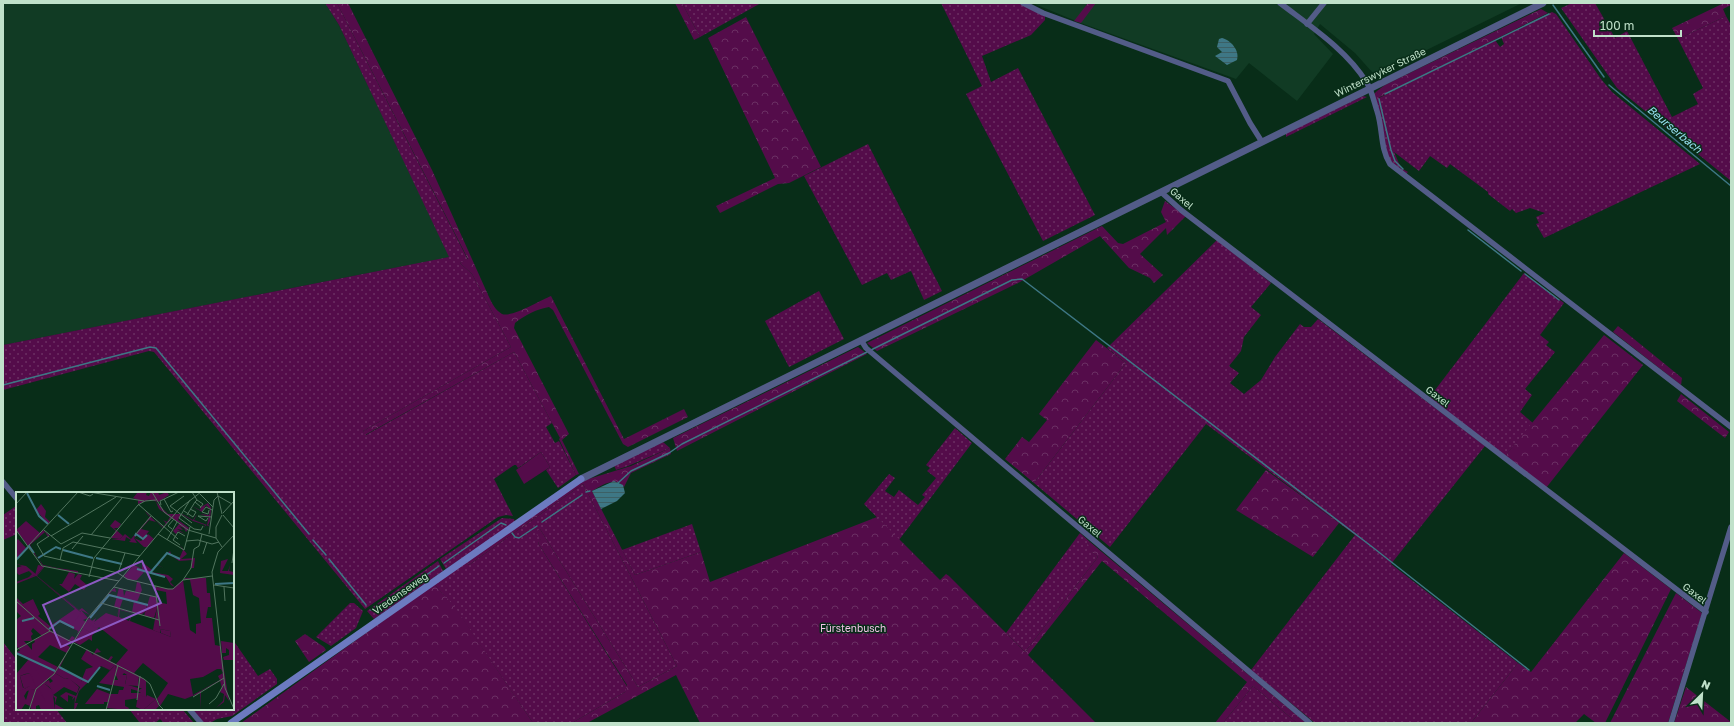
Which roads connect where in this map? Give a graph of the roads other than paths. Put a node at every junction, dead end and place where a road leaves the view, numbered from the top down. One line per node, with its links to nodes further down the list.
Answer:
1 (1023, 3): 7 (street)
2 (1280, 3): 5 (street)
3 (1324, 3): 5 (street)
4 (1543, 3): 6 (street, Winterswyker Straße)
5 (1308, 24): 6 (street)
6 (1369, 88): 7 (street, Winterswyker Straße); 10 (street)
7 (1262, 142): 8 (street, Winterswyker Straße)
8 (1162, 192): 9 (street, Winterswyker Straße); 15 (street, Gaxel)
9 (861, 340): 11 (street, Winterswyker Straße); 19 (street, Gaxel)
10 (1731, 428)
11 (581, 479): 18 (main road, Vredenseweg)
12 (3, 482): 13 (street)
13 (16, 498)
14 (1731, 527): 15 (street, Gaxel)
15 (1706, 612): 20 (street, Gaxel)
16 (190, 710): 17 (street)
17 (201, 723)
18 (231, 723)
19 (1310, 723)
20 (1671, 723)

